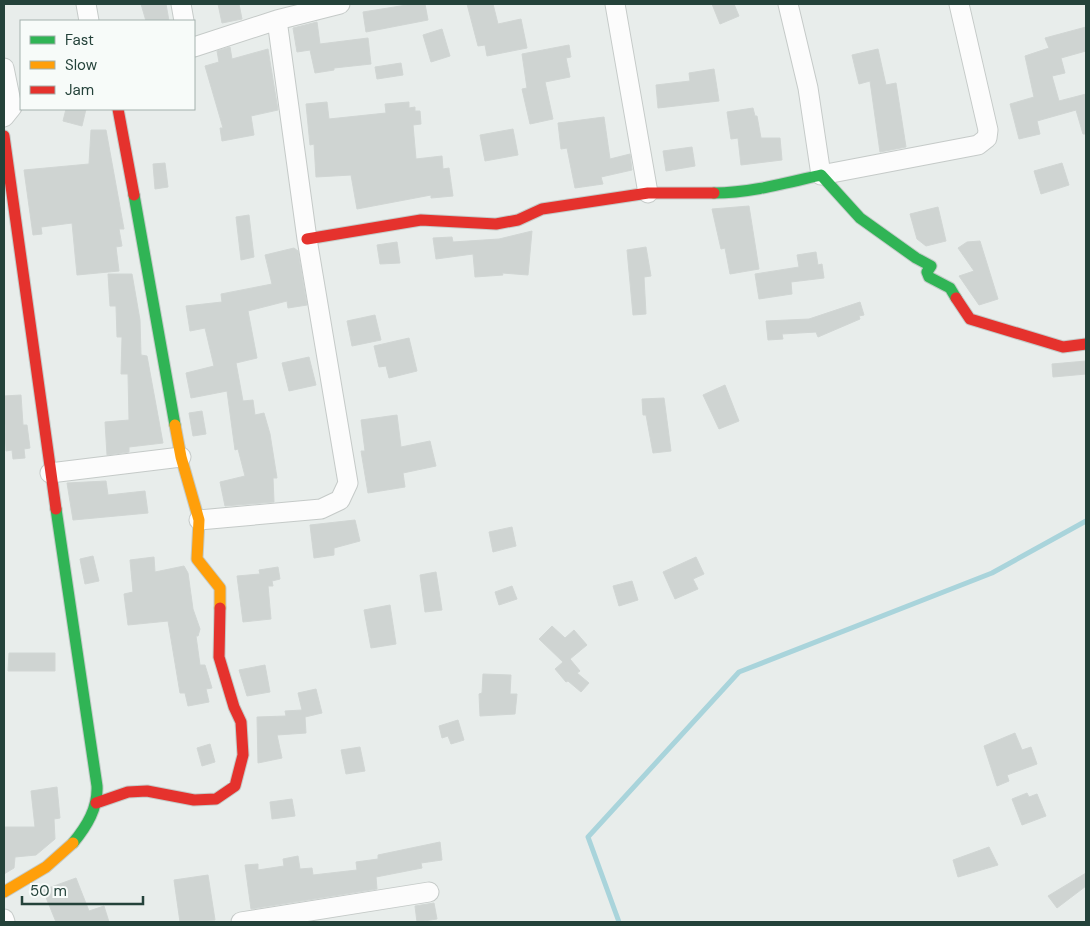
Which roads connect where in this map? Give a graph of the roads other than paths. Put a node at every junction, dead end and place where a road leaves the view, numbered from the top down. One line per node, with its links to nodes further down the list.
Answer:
1 (86, 4): 7 (street)
2 (181, 4): 8 (street)
3 (615, 4): 17 (street)
4 (788, 4): 16 (street)
5 (959, 4): 16 (street)
6 (331, 5): 9 (street)
7 (89, 20)
8 (184, 20)
9 (277, 20): 10 (street); 18 (street)
10 (195, 47)
11 (4, 68): 14 (street)
12 (22, 110): 14 (street)
13 (118, 110): 20 (street)
14 (4, 117)
15 (4, 136): 21 (street)
16 (821, 176): 17 (street); 19 (street)
17 (648, 193): 18 (street)
18 (307, 239): 22 (street)
19 (1086, 344)
20 (181, 456): 21 (street); 22 (street)
21 (50, 473): 23 (street)
22 (199, 520): 23 (street)
23 (96, 803): 24 (street)
24 (4, 892)
25 (429, 892): 26 (street)
26 (309, 917): 29 (street)
27 (4, 918): 28 (street)
28 (5, 922)
29 (241, 922)

